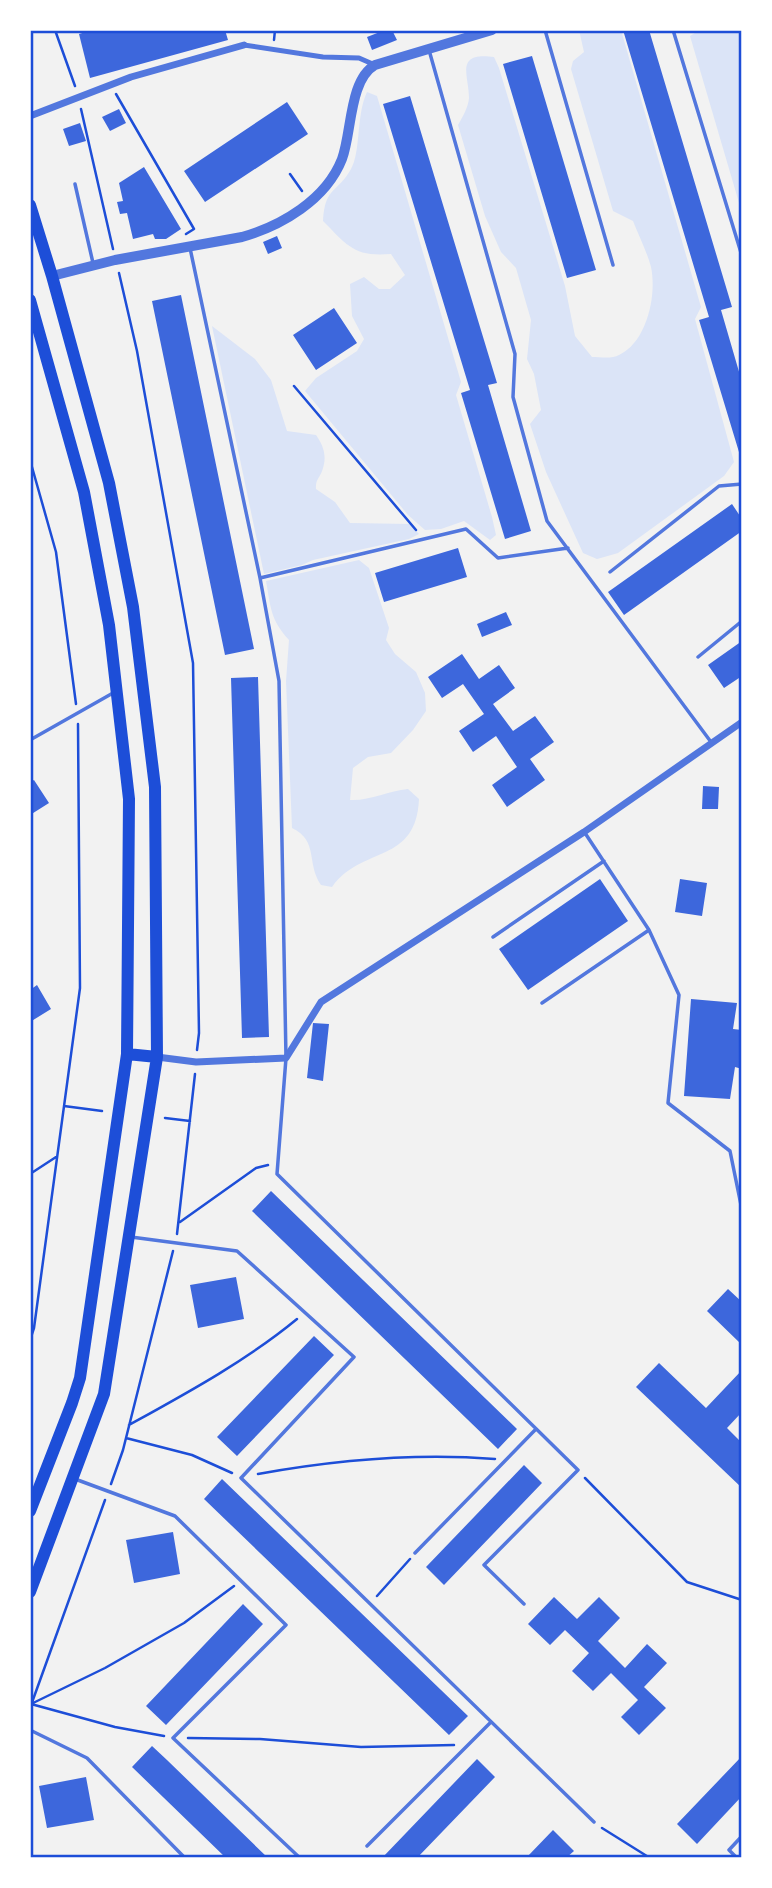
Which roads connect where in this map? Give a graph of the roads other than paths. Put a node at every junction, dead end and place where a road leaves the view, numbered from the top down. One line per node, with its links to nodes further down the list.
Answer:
1 (492, 30): 5 (street)
2 (545, 30): 13 (lane)
3 (673, 30): 11 (lane)
4 (244, 45): 6 (street); 7 (street)
5 (429, 48): 6 (street); 17 (lane)
6 (376, 65): 10 (street)
7 (30, 116)
8 (75, 184): 12 (lane)
9 (30, 205): 14 (main road)
10 (190, 248): 12 (street); 19 (lane)
11 (742, 256)
12 (94, 265): 14 (street)
13 (613, 265)
14 (52, 276): 32 (main road)
15 (30, 300): 22 (main road)
16 (742, 484): 18 (lane)
17 (568, 548): 19 (lane); 25 (lane)
18 (610, 572)
19 (260, 578): 33 (lane)
20 (742, 621): 21 (lane)
21 (698, 657)
22 (118, 691): 24 (lane); 31 (main road)
23 (742, 722): 25 (street)
24 (30, 740)
25 (712, 743): 26 (street)
26 (584, 832): 27 (lane); 33 (street)
27 (604, 862): 28 (lane); 29 (lane)
28 (649, 930): 30 (lane); 34 (lane)
29 (493, 937)
30 (542, 1003)
31 (127, 1054): 32 (main road); 38 (main road)
32 (157, 1057): 33 (street); 35 (main road)
33 (286, 1058): 36 (lane)
34 (742, 1210)
35 (128, 1237): 37 (main road); 42 (lane)
36 (536, 1429): 39 (lane); 41 (lane)
37 (73, 1478): 40 (main road); 48 (lane)
38 (30, 1511)
39 (415, 1553)
40 (30, 1592)
41 (524, 1604)
42 (491, 1721): 44 (lane); 46 (lane)
43 (30, 1730): 47 (lane)
44 (594, 1822)
45 (742, 1836): 49 (lane)
46 (367, 1846)
47 (185, 1858)
48 (300, 1858)
49 (737, 1858)

